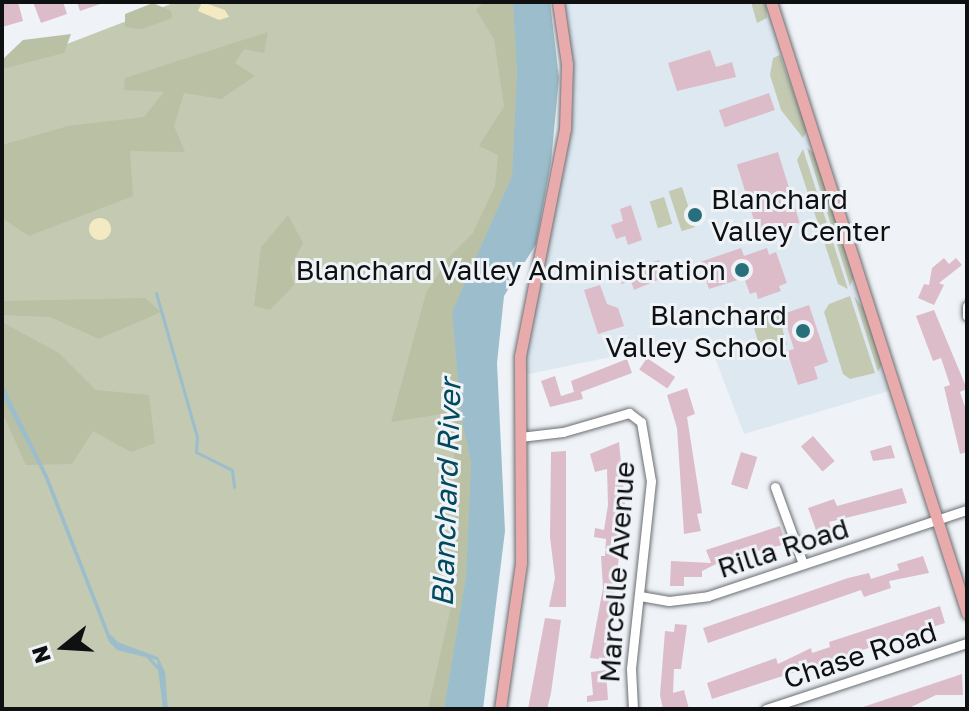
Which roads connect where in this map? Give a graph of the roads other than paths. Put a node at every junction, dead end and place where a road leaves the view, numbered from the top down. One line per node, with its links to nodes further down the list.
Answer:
1 (558, 2): 5 (main road)
2 (771, 2): 8 (main road)
3 (967, 306): 4 (street)
4 (967, 316)
5 (520, 437): 10 (street, Marcelle Avenue); 14 (main road)
6 (775, 487): 9 (street)
7 (967, 510): 8 (street, Rilla Road)
8 (938, 520): 9 (street, Rilla Road); 11 (main road)
9 (803, 564): 10 (street, Rilla Road)
10 (640, 596): 15 (street, Marcelle Avenue)
11 (967, 613)
12 (967, 643): 13 (street, Chase Road)
13 (793, 705): 16 (street, Chase Road)
14 (500, 709)
15 (633, 709)
16 (766, 709)

